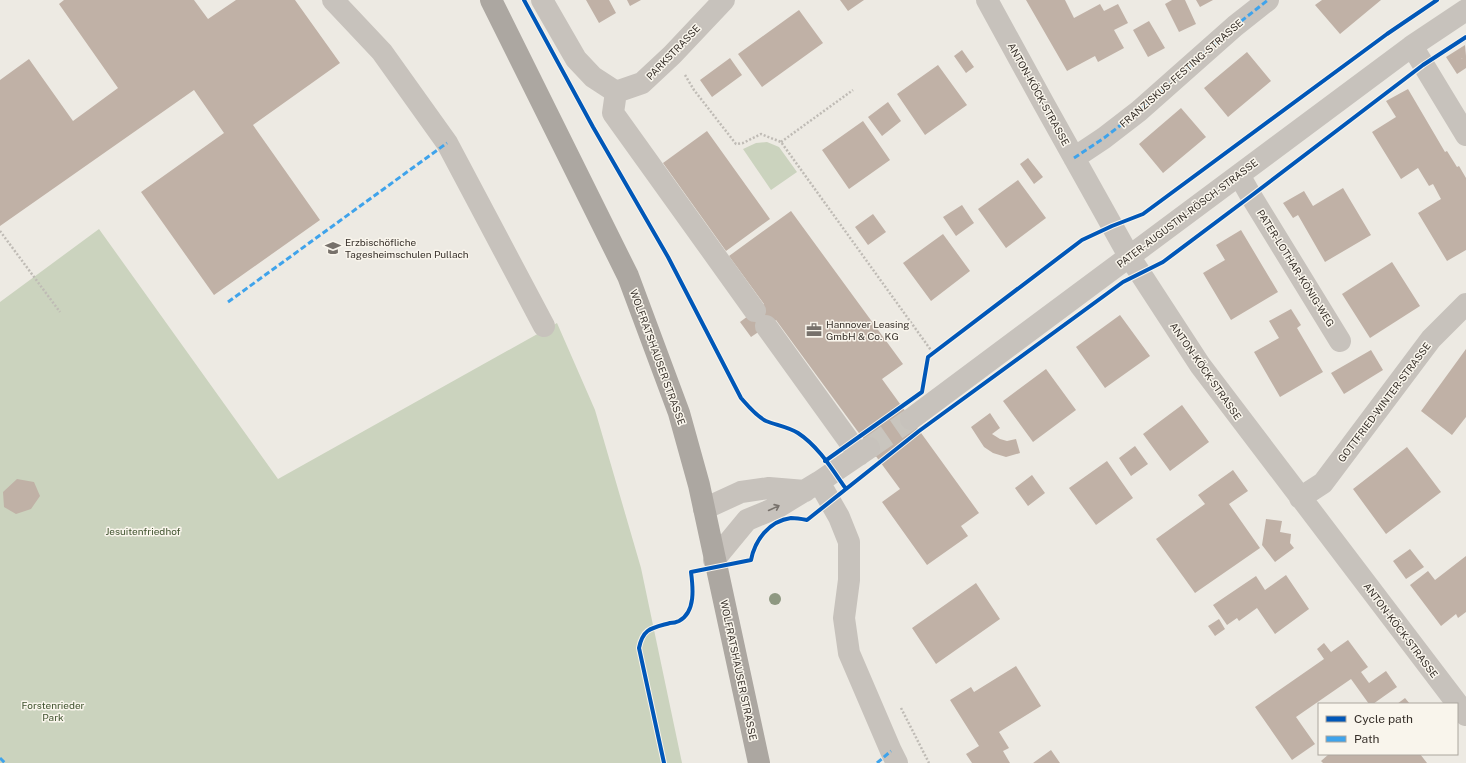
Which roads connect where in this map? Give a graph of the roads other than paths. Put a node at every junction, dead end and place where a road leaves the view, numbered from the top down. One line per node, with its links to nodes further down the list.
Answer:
1 (333, 0): 15 (street)
2 (491, 0): 20 (main road, WOLFRATSHAUSER STRASSE)
3 (542, 0): 9 (street)
4 (724, 0): 9 (street, PARKSTRASSE)
5 (987, 0): 11 (street, ANTON-KÖCK-STRASSE)
6 (1268, 0): 11 (street, FRANZISKUS-FESTING-STRASSE)
7 (1466, 10): 8 (street, PATER-AUGUSTIN-RÖSCH-STRASSE)
8 (1412, 46): 10 (street); 12 (street, PATER-AUGUSTIN-RÖSCH-STRASSE)
9 (616, 92): 18 (street)
10 (1466, 135)
11 (1074, 158): 13 (street, ANTON-KÖCK-STRASSE)
12 (1239, 175): 13 (street, PATER-AUGUSTIN-RÖSCH-STRASSE); 16 (street, PATER-LOTHAR-KÖNIG-WEG)
13 (1129, 256): 17 (street, PATER-AUGUSTIN-RÖSCH-STRASSE); 19 (street, ANTON-KÖCK-STRASSE)
14 (1466, 304): 19 (street, GOTTFRIED-WINTER-STRASSE)
15 (544, 326)
16 (1340, 341)
17 (911, 419)
18 (812, 486): 20 (street); 21 (street, one-way to 18); 27 (street)
19 (1300, 498): 23 (street, ANTON-KÖCK-STRASSE)
20 (704, 509): 21 (street); 22 (main road, WOLFRATSHAUSER STRASSE)
21 (747, 520): 22 (street)
22 (716, 563): 26 (main road, WOLFRATSHAUSER STRASSE)
23 (1457, 703)
24 (1458, 705): 25 (street, ANTON-KÖCK-STRASSE)
25 (1466, 715)
26 (759, 763)
27 (897, 763)

